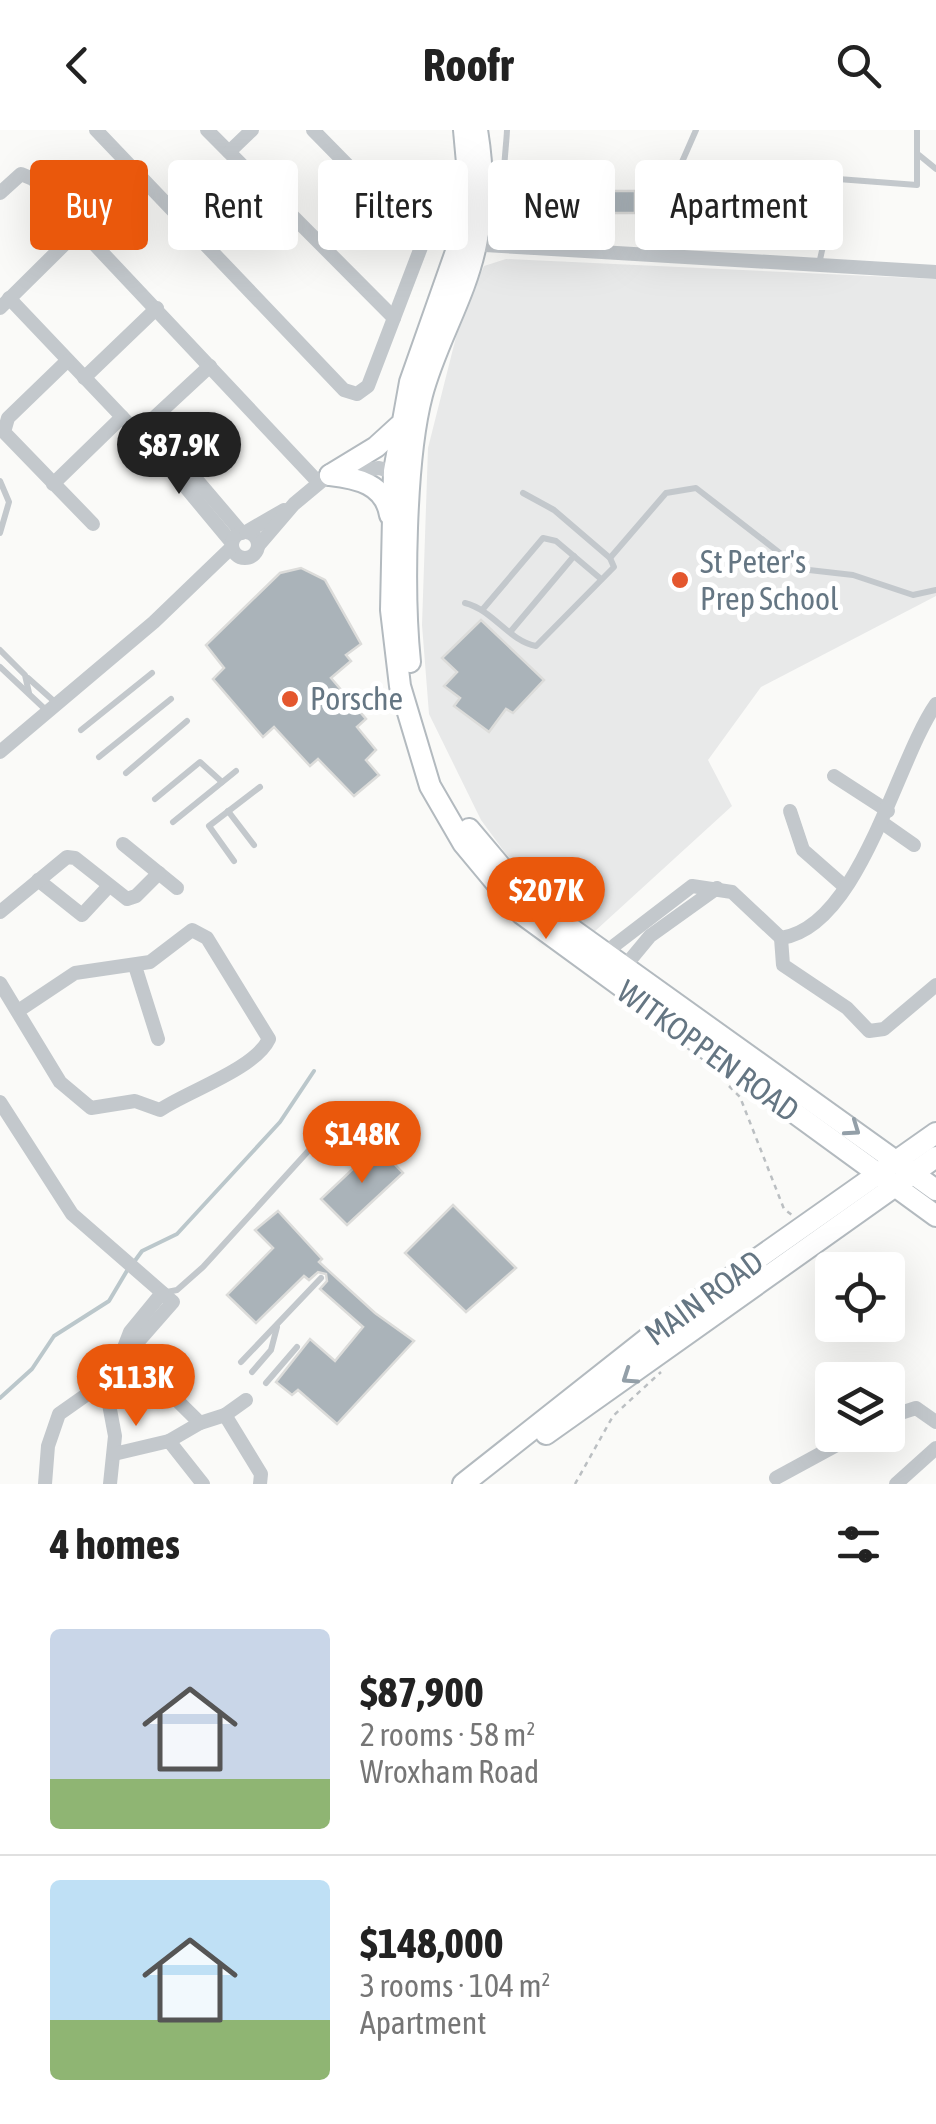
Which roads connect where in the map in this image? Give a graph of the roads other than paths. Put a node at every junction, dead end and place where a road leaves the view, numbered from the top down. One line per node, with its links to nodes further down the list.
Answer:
1 (96, 130): 18 (street)
2 (207, 130): 10 (street)
3 (252, 130): 10 (street)
4 (312, 130): 35 (street)
5 (464, 130): 13 (main road, WITKOPPEN ROAD)
6 (477, 130): 20 (main road, WITKOPPEN ROAD)
7 (507, 130): 14 (lane)
8 (696, 130): 30 (lane)
9 (917, 130): 11 (lane)
10 (230, 152): 12 (street)
11 (919, 156): 15 (lane); 31 (lane)
12 (237, 160)
13 (467, 160)
14 (506, 160)
15 (936, 169)
16 (30, 178): 17 (street)
17 (0, 193)
18 (168, 203)
19 (298, 223): 35 (street)
20 (468, 244): 21 (street)
21 (488, 246)
22 (59, 250): 33 (street)
23 (100, 250): 34 (street)
24 (213, 250): 35 (street)
25 (465, 250): 40 (main road, WITKOPPEN ROAD)
26 (466, 250): 41 (main road, WITKOPPEN ROAD)
27 (532, 250): 29 (street)
28 (587, 250): 29 (lane)
29 (588, 254): 30 (street)
30 (659, 258): 31 (street)
31 (818, 266): 32 (street)
32 (936, 272)
33 (5, 303): 36 (street)
34 (156, 308): 37 (street); 38 (street)
35 (394, 318)
36 (67, 362): 38 (street); 44 (street)
37 (210, 366): 39 (street); 42 (street)
38 (84, 378): 39 (street)
39 (133, 425): 44 (street); 50 (street)
40 (400, 426): 41 (main road, WITKOPPEN ROAD); 42 (main road)
41 (403, 475): 42 (street); 49 (main road, WITKOPPEN ROAD); 84 (main road, WITKOPPEN ROAD)
42 (324, 478): 46 (street); 49 (main road)
43 (0, 481): 48 (lane)
44 (53, 484): 47 (street)
45 (524, 492): 52 (lane)
46 (294, 504): 50 (street); 50 (street)
47 (93, 524)
48 (0, 533)
49 (393, 537): 84 (main road, WITKOPPEN ROAD)
50 (239, 542): 65 (street)
51 (574, 556): 53 (lane); 56 (lane); 57 (lane)
52 (610, 558): 53 (lane); 54 (lane)
53 (601, 578): 57 (lane)
54 (936, 590)
55 (465, 603): 56 (lane)
56 (483, 609): 57 (lane)
57 (511, 631)
58 (0, 650): 61 (lane)
59 (0, 667): 62 (lane)
60 (152, 673): 67 (lane)
61 (24, 674): 62 (lane); 65 (lane)
62 (29, 694): 65 (lane)
63 (171, 698): 69 (lane)
64 (936, 704): 78 (street)
65 (52, 708): 68 (street)
66 (187, 721): 71 (lane)
67 (81, 730)
68 (0, 752)
69 (99, 757)
70 (236, 771): 73 (lane)
71 (126, 774)
72 (834, 776): 78 (street)
73 (222, 782): 75 (lane); 79 (lane)
74 (260, 787): 77 (lane)
75 (155, 799)
76 (790, 811): 87 (street)
77 (228, 812): 81 (lane); 83 (lane)
78 (886, 817): 82 (street); 87 (street)
79 (173, 822)
80 (123, 844): 85 (street)
81 (254, 845)
82 (914, 845)
83 (234, 861)
84 (491, 869): 93 (main road, WITKOPPEN ROAD)
85 (159, 873): 88 (street); 89 (street)
86 (38, 880): 88 (street); 88 (street); 90 (street)
87 (844, 886): 91 (street)
88 (108, 887)
89 (177, 888)
90 (0, 912)
91 (782, 938): 93 (street); 95 (street)
92 (135, 966): 96 (street); 96 (street); 97 (street)
93 (610, 969): 101 (main road, WITKOPPEN ROAD); 103 (main road, WITKOPPEN ROAD, one-way to 103)
94 (0, 984): 96 (street)
95 (936, 985)
96 (18, 1011)
97 (158, 1039)
98 (0, 1102): 110 (street)
99 (350, 1105): 110 (lane)
100 (936, 1133): 103 (main road, MAIN ROAD)
101 (840, 1146): 103 (main road, WITKOPPEN ROAD); 105 (main road)
102 (936, 1157): 103 (main road, MAIN ROAD)
103 (897, 1174): 104 (main road, WITKOPPEN ROAD); 105 (main road, MAIN ROAD); 106 (main road, MAIN ROAD); 107 (main road, WITKOPPEN ROAD)
104 (936, 1190)
105 (829, 1210): 127 (main road, MAIN ROAD)
106 (862, 1212): 108 (main road); 127 (main road, MAIN ROAD, one-way to 127)
107 (936, 1216)
108 (936, 1224)
109 (321, 1278): 111 (lane)
110 (170, 1295): 113 (street)
111 (277, 1325): 114 (lane); 115 (lane)
112 (298, 1347): 117 (lane)
113 (126, 1354): 116 (street); 122 (street)
114 (241, 1362)
115 (252, 1372)
116 (104, 1382): 126 (street); 129 (street)
117 (266, 1383)
118 (246, 1400): 120 (street)
119 (905, 1412): 121 (street)
120 (225, 1415): 122 (street); 132 (street)
121 (936, 1422)
122 (200, 1423): 123 (street)
123 (169, 1441): 126 (street); 131 (street)
124 (936, 1448): 133 (street)
125 (823, 1452): 128 (street)
126 (114, 1454): 130 (street)
127 (471, 1478)
128 (776, 1478)
129 (45, 1484)
130 (110, 1484)
131 (202, 1484)
132 (260, 1484)
133 (896, 1484)

